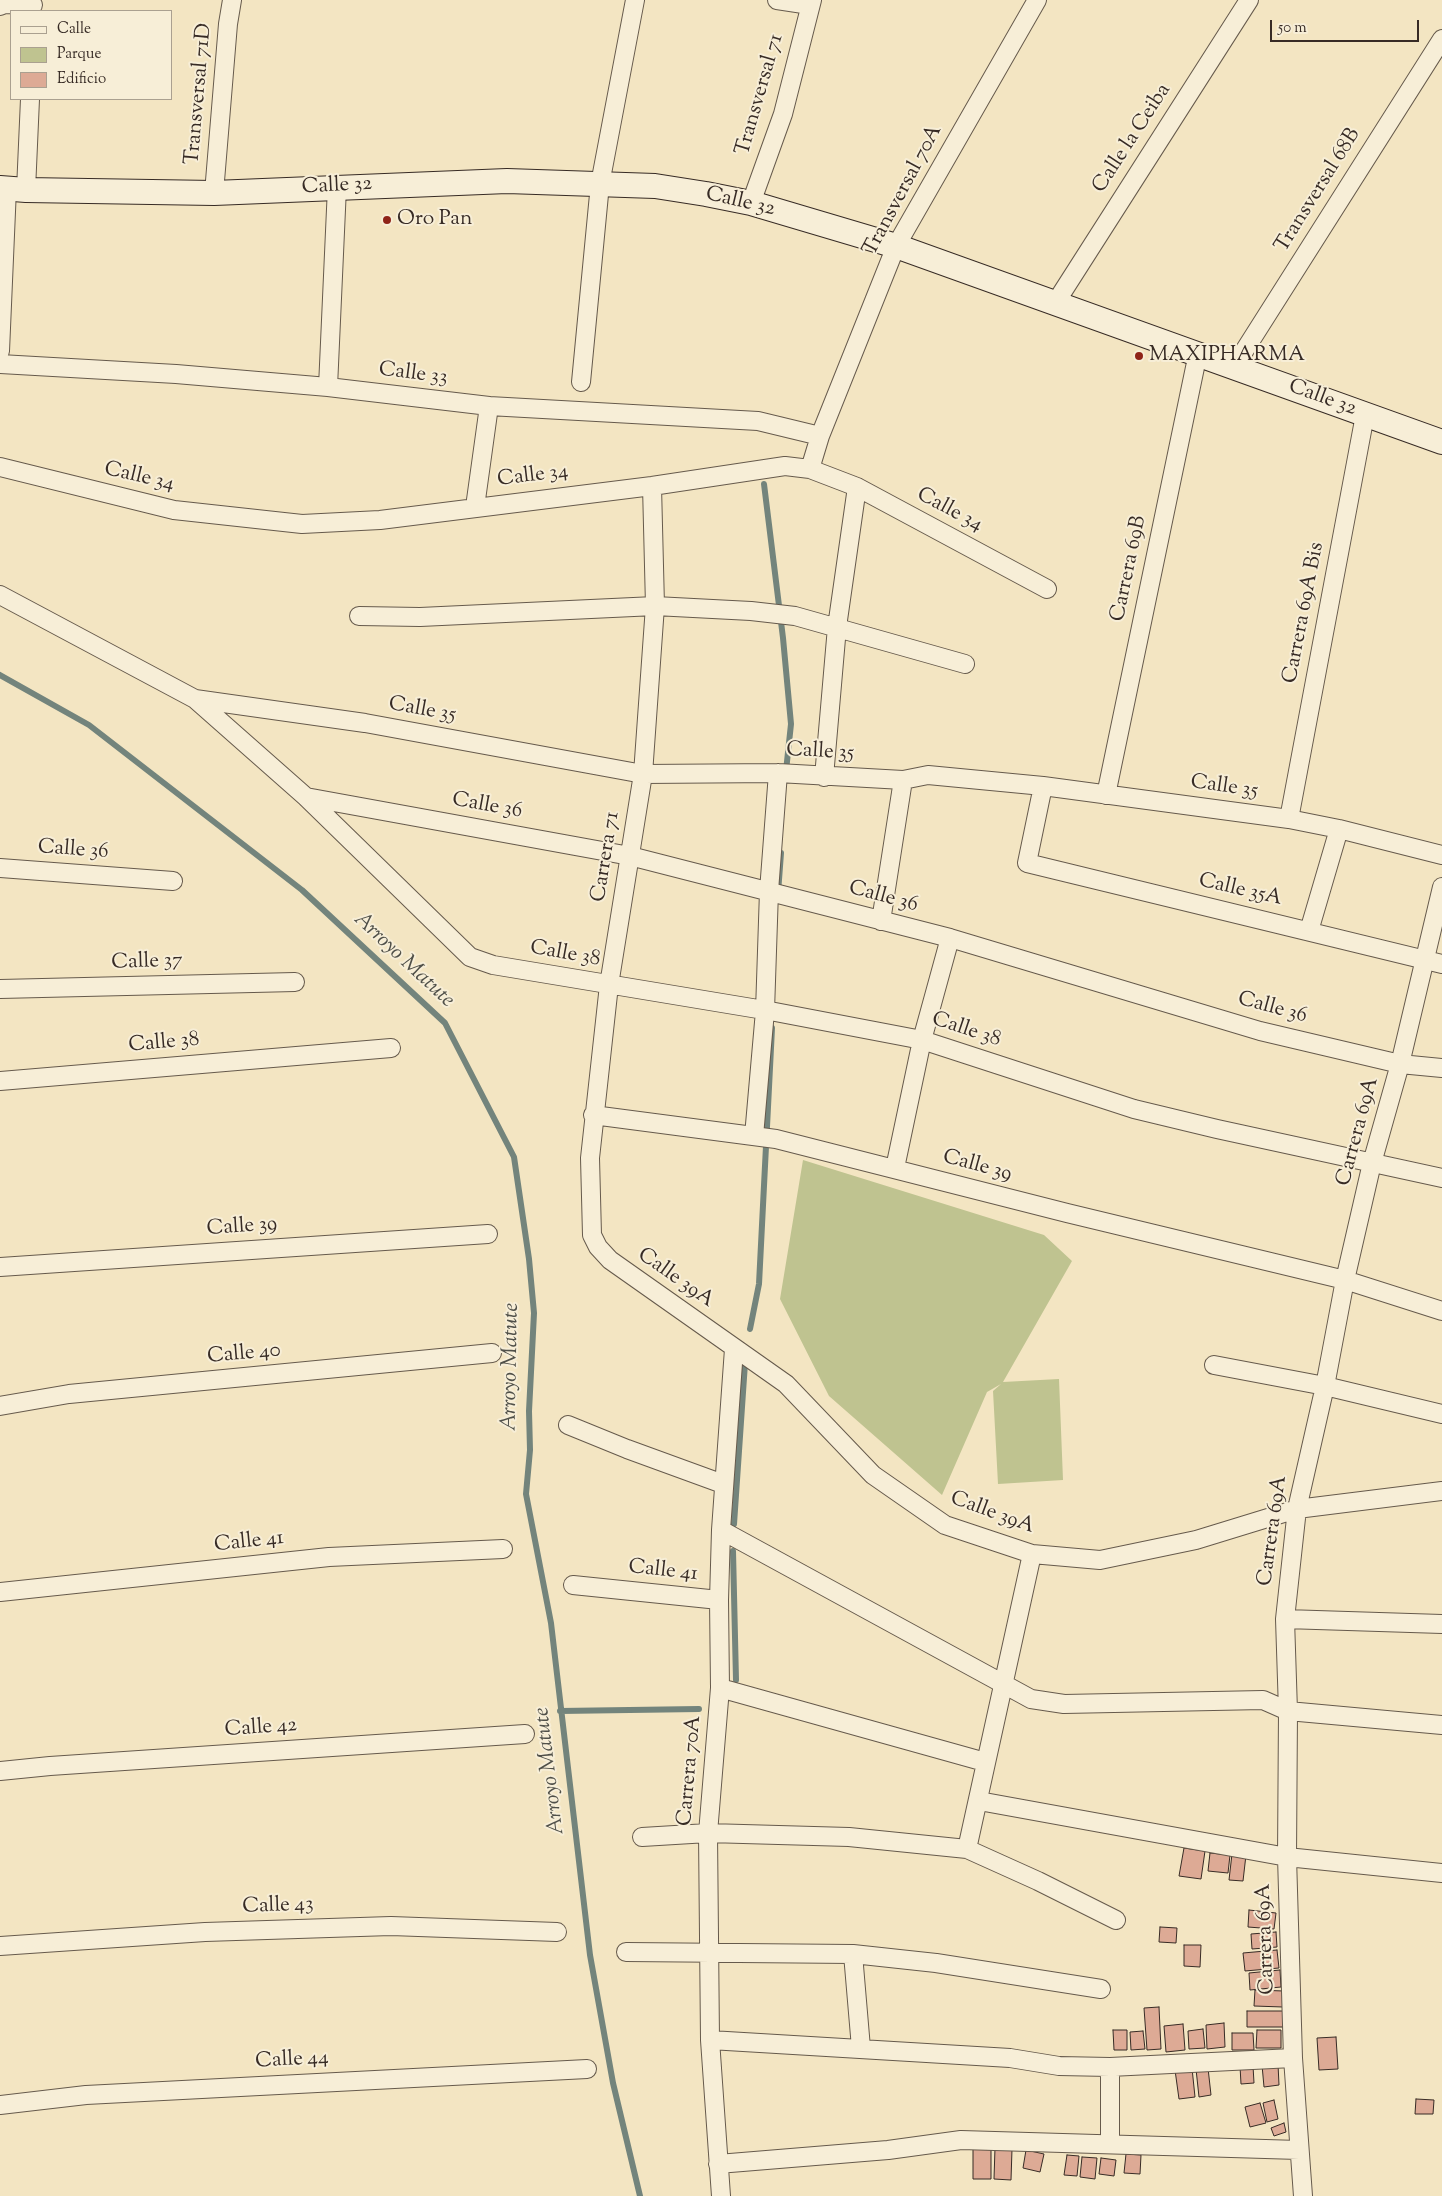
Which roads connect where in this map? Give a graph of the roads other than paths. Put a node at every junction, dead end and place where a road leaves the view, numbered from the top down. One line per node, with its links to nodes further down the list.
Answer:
1 (232, 0): 14 (street, Transversal 71D)
2 (635, 0): 11 (street)
3 (777, 0): 6 (street)
4 (1037, 0): 16 (street, Transversal 70A)
5 (1249, 0): 17 (street, Calle la Ceiba)
6 (811, 2): 15 (street, Transversal 71)
7 (33, 5): 8 (street)
8 (0, 6)
9 (1442, 39): 21 (street, Transversal 68B)
10 (30, 100): 13 (street)
11 (600, 184): 12 (street, Calle 32); 15 (street, Calle 32); 22 (street)
12 (337, 187): 14 (street, Calle 32); 23 (street)
13 (11, 189): 14 (street, Calle 32); 18 (street)
14 (214, 193)
15 (751, 203): 16 (street, Calle 32)
16 (896, 246): 17 (street, Calle 32); 26 (street, Transversal 70A)
17 (1056, 302): 19 (street, Calle 32)
18 (0, 350)
19 (1198, 354): 21 (street, Calle 32); 45 (street, Carrera 69B)
20 (0, 364): 23 (street, Calle 33)
21 (1234, 367): 25 (street, Calle 32)
22 (581, 382)
23 (328, 387): 24 (street, Calle 33)
24 (489, 406): 26 (street, Calle 33); 32 (street)
25 (1365, 415): 27 (street, Calle 32); 47 (street, Carrera 69A Bis)
26 (820, 436): 29 (street, Transversal 70A)
27 (1442, 442)
28 (0, 467): 32 (street, Calle 34)
29 (810, 469): 30 (street, Calle 34); 31 (street, Calle 34)
30 (652, 486): 32 (street, Calle 34); 35 (street, Carrera 71)
31 (857, 487): 33 (street, Calle 34); 37 (street)
32 (474, 507)
33 (1047, 589)
34 (0, 595): 39 (street)
35 (655, 606): 36 (street); 37 (street); 40 (street, Carrera 71)
36 (359, 616)
37 (836, 627): 38 (street); 42 (street)
38 (965, 664)
39 (195, 699): 40 (street, Calle 35); 46 (street)
40 (643, 774): 41 (street, Calle 35); 50 (street, Carrera 71)
41 (785, 774): 42 (street, Calle 35); 54 (street)
42 (824, 776): 43 (street, Calle 35)
43 (903, 780): 44 (street, Calle 35); 55 (street)
44 (1043, 786): 45 (street, Calle 35); 56 (street, Calle 35A)
45 (1106, 794): 47 (street, Calle 35)
46 (306, 797): 50 (street, Calle 36); 61 (street, Calle 38)
47 (1289, 819): 48 (street, Calle 35)
48 (1338, 829): 49 (street, Calle 35); 56 (street)
49 (1442, 855)
50 (630, 856): 54 (street, Calle 36); 61 (street, Carrera 71)
51 (0, 868): 52 (street, Calle 36)
52 (173, 881)
53 (1442, 887): 58 (street, Carrera 69A)
54 (777, 893): 55 (street, Calle 36); 63 (street)
55 (881, 920): 57 (street, Calle 36)
56 (1309, 931): 58 (street, Calle 35A)
57 (950, 938): 64 (street); 66 (street, Calle 36)
58 (1425, 960): 59 (street, Calle 35A); 66 (street, Carrera 69A)
59 (1442, 964)
60 (295, 982): 62 (street, Calle 37)
61 (609, 985): 63 (street, Calle 38); 69 (street, Carrera 71)
62 (0, 989)
63 (772, 1012): 64 (street, Calle 38); 70 (street)
64 (922, 1040): 71 (street, Calle 38); 72 (street)
65 (391, 1048): 68 (street, Calle 38)
66 (1400, 1064): 67 (street, Calle 36); 71 (street, Carrera 69A)
67 (1442, 1068)
68 (0, 1081)
69 (593, 1115): 70 (street, Calle 39); 75 (street, Carrera 71)
70 (763, 1137): 72 (street, Calle 39)
71 (1372, 1163): 73 (street, Calle 38); 77 (street, Carrera 69A)
72 (895, 1168): 77 (street, Calle 39)
73 (1442, 1178)
74 (488, 1234): 76 (street, Calle 39)
75 (592, 1235): 79 (street, Calle 39A)
76 (0, 1267)
77 (1345, 1280): 78 (street, Calle 39); 82 (street, Carrera 69A)
78 (1442, 1311)
79 (734, 1349): 86 (street, Carrera 70A); 91 (street, Calle 39A)
80 (492, 1353): 83 (street, Calle 40)
81 (1214, 1365): 82 (street)
82 (1325, 1386): 84 (street); 88 (street, Carrera 69A)
83 (0, 1406)
84 (1442, 1414)
85 (568, 1425): 86 (street)
86 (723, 1484): 89 (street, Carrera 70A)
87 (1442, 1491): 88 (street, Calle 39A)
88 (1297, 1509): 91 (street, Calle 39A); 95 (street, Carrera 69A)
89 (721, 1530): 94 (street, Carrera 70A); 97 (street)
90 (503, 1549): 93 (street, Calle 41)
91 (1032, 1554): 97 (street)
92 (572, 1585): 94 (street, Calle 41)
93 (0, 1592)
94 (719, 1600): 98 (street, Carrera 70A)
95 (1285, 1619): 96 (street); 99 (street, Carrera 69A)
96 (1442, 1624)
97 (1002, 1682): 99 (street); 102 (street)
98 (720, 1688): 102 (street); 105 (street, Carrera 70A)
99 (1288, 1711): 100 (street); 108 (street, Carrera 69A)
100 (1442, 1725)
101 (525, 1734): 103 (street, Calle 42)
102 (985, 1762): 104 (street)
103 (0, 1771)
104 (978, 1802): 107 (street); 108 (street)
105 (708, 1833): 106 (street); 107 (street); 113 (street, Carrera 70A)
106 (642, 1837)
107 (967, 1849): 110 (street)
108 (1287, 1857): 109 (street); 119 (street, Carrera 69A)
109 (1442, 1873)
110 (1116, 1920)
111 (557, 1932): 112 (street, Calle 43)
112 (0, 1946)
113 (709, 1951): 114 (street); 115 (street); 117 (street, Carrera 70A)
114 (626, 1952)
115 (853, 1954): 116 (street); 118 (street)
116 (1101, 1989)
117 (710, 2040): 118 (street); 125 (street, Carrera 70A)
118 (860, 2048): 120 (street)
119 (1293, 2058): 120 (street); 124 (street, Carrera 69A)
120 (1110, 2067): 123 (street)
121 (587, 2069): 122 (street, Calle 44)
122 (0, 2105)
123 (1110, 2144): 124 (street); 125 (street)
124 (1300, 2150): 127 (street, Carrera 69A)
125 (718, 2164): 126 (street, Carrera 70A)
126 (721, 2196)
127 (1303, 2196)

